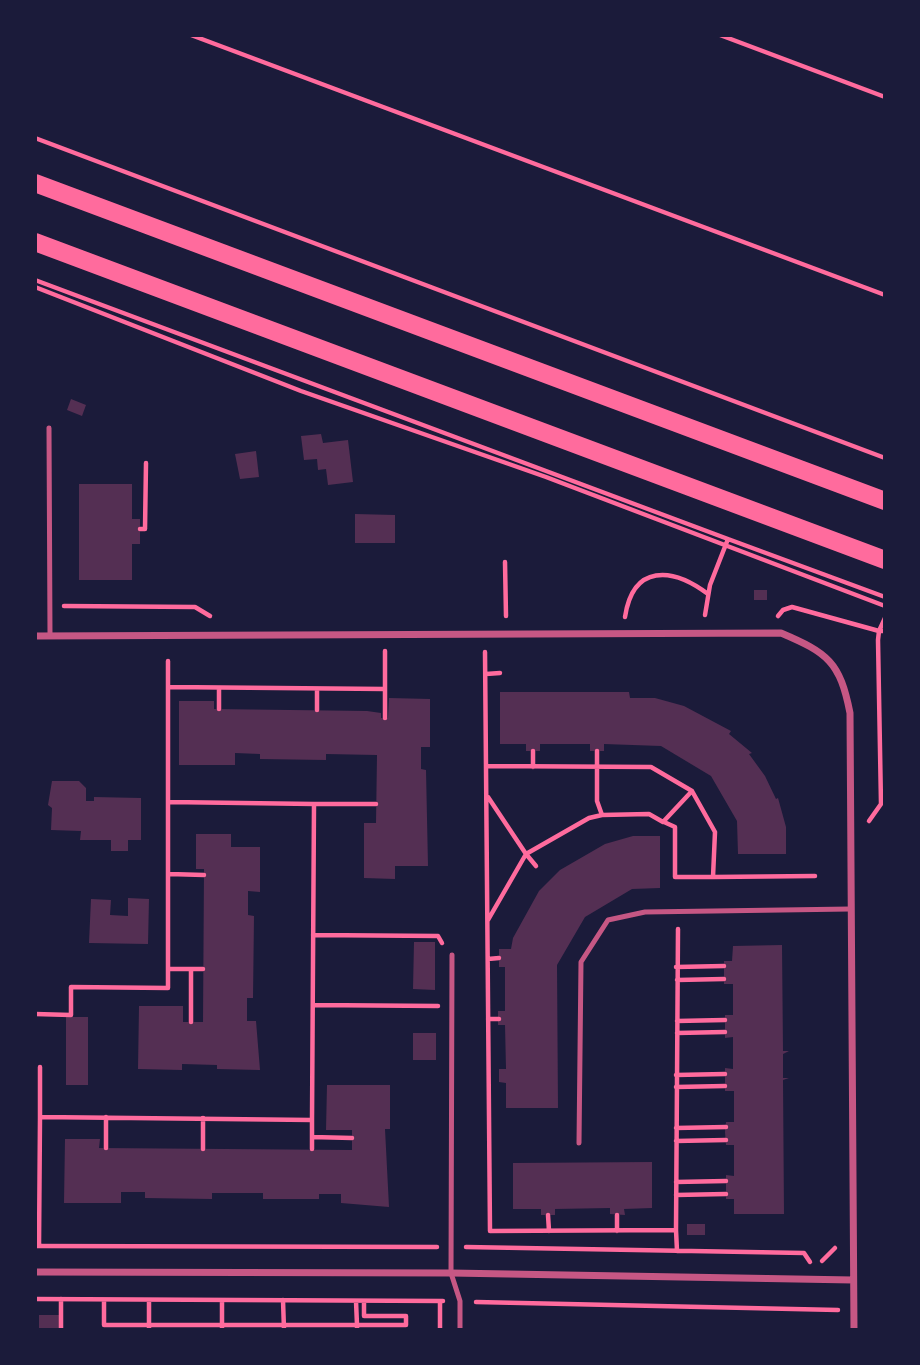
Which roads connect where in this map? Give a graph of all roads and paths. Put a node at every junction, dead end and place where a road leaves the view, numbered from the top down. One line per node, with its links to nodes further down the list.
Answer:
1 (191, 35): 9 (path)
2 (720, 35): 3 (path)
3 (885, 96)
4 (35, 138): 11 (path)
5 (35, 183): 13 (main road)
6 (35, 242): 17 (main road)
7 (35, 280): 15 (path)
8 (35, 287): 16 (path)
9 (885, 295)
10 (49, 428): 21 (lane)
11 (885, 458)
12 (146, 463): 14 (path)
13 (885, 501)
14 (140, 529)
15 (728, 539): 16 (path); 20 (path)
16 (725, 546): 19 (path); 22 (path)
17 (885, 560)
18 (505, 562): 25 (path)
19 (708, 594): 27 (path); 31 (path)
20 (885, 597)
21 (50, 605): 23 (path); 39 (lane)
22 (885, 606)
23 (221, 616)
24 (493, 616): 25 (path)
25 (506, 616): 29 (path)
26 (691, 616): 27 (path)
27 (705, 616): 28 (path)
28 (712, 616)
29 (517, 617)
30 (613, 617): 31 (path)
31 (625, 617): 32 (path)
32 (638, 617)
33 (766, 617): 34 (path)
34 (778, 617): 36 (path); 37 (path)
35 (885, 618): 37 (path)
36 (788, 620)
37 (882, 631): 65 (path)
38 (35, 636): 39 (street)
39 (50, 636): 73 (street)
40 (385, 651): 48 (path)
41 (485, 651): 44 (path)
42 (168, 661): 45 (path)
43 (500, 673): 44 (path)
44 (486, 674): 54 (path)
45 (168, 687): 46 (path); 59 (path)
46 (219, 688): 47 (path); 49 (path)
47 (317, 688): 48 (path); 50 (path)
48 (385, 689): 51 (path)
49 (219, 709)
50 (317, 710)
51 (385, 718)
52 (533, 751): 55 (path)
53 (597, 751): 56 (path)
54 (487, 766): 55 (path); 58 (path)
55 (533, 767): 56 (path)
56 (596, 767): 57 (path); 63 (path)
57 (692, 791): 64 (path); 72 (path)
58 (487, 797): 67 (path); 74 (path)
59 (169, 802): 60 (path); 69 (path)
60 (314, 804): 61 (path); 76 (path)
61 (376, 804)
62 (868, 808): 65 (path)
63 (602, 815): 64 (path); 67 (path)
64 (663, 822): 72 (path)
65 (868, 822): 66 (path)
66 (868, 833)
67 (526, 854): 68 (path); 74 (path)
68 (536, 866)
69 (169, 874): 70 (path); 82 (path)
70 (204, 875)
71 (816, 876): 72 (path)
72 (713, 877)
73 (850, 909): 114 (lane); 131 (street)
74 (488, 921): 79 (path)
75 (689, 929): 81 (path)
76 (313, 935): 77 (path); 87 (path)
77 (452, 955): 88 (lane)
78 (499, 958): 79 (path)
79 (488, 959): 90 (path)
80 (724, 966): 81 (path)
81 (676, 967): 86 (path)
82 (168, 969): 83 (path); 89 (path)
83 (191, 969): 84 (path); 94 (path)
84 (204, 970)
85 (724, 979): 86 (path)
86 (677, 980): 93 (path)
87 (313, 1005): 88 (path); 107 (path)
88 (452, 1006): 130 (lane)
89 (35, 1014)
90 (488, 1019): 91 (path); 99 (path)
91 (499, 1019)
92 (725, 1020): 93 (path)
93 (677, 1021): 96 (path)
94 (191, 1022)
95 (725, 1032): 96 (path)
96 (677, 1033): 100 (path)
97 (40, 1067): 104 (path)
98 (725, 1074): 100 (path)
99 (489, 1075): 101 (path); 125 (path)
100 (676, 1075): 103 (path)
101 (499, 1076)
102 (725, 1086): 103 (path)
103 (676, 1087): 109 (path)
104 (40, 1117): 105 (path); 127 (path)
105 (106, 1117): 106 (path); 115 (path)
106 (203, 1118): 107 (path); 116 (path)
107 (312, 1120): 110 (path)
108 (726, 1127): 109 (path)
109 (676, 1128): 113 (path)
110 (312, 1137): 111 (path); 117 (path)
111 (352, 1138)
112 (726, 1140): 113 (path)
113 (676, 1141): 119 (path)
114 (579, 1143)
115 (106, 1148)
116 (202, 1149)
117 (312, 1149)
118 (726, 1181): 119 (path)
119 (676, 1182): 121 (path)
120 (726, 1194): 121 (path)
121 (676, 1195): 124 (path)
122 (548, 1215): 125 (path)
123 (617, 1215): 126 (path)
124 (676, 1230): 126 (path); 128 (path)
125 (548, 1231): 126 (path)
126 (617, 1231)
127 (39, 1246)
128 (677, 1251)
129 (35, 1272): 130 (street)
130 (451, 1273): 131 (street); 143 (lane)
131 (853, 1280): 144 (street)
132 (74, 1287): 135 (path)
133 (35, 1299): 134 (path)
134 (61, 1299): 135 (path); 149 (path)
135 (74, 1300): 136 (path)
136 (104, 1300): 137 (path); 145 (path)
137 (149, 1300): 138 (path); 145 (path)
138 (222, 1300): 139 (path); 146 (path)
139 (283, 1300): 140 (path); 147 (path)
140 (356, 1301): 141 (path); 148 (path)
141 (364, 1301): 142 (path); 148 (path)
142 (440, 1301): 143 (path); 150 (path)
143 (460, 1301): 144 (path); 151 (lane)
144 (853, 1310): 152 (street)
145 (149, 1327): 146 (path)
146 (222, 1327): 147 (path)
147 (284, 1327): 148 (path)
148 (357, 1327)
149 (61, 1330)
150 (440, 1330)
151 (460, 1330)
152 (854, 1330)

